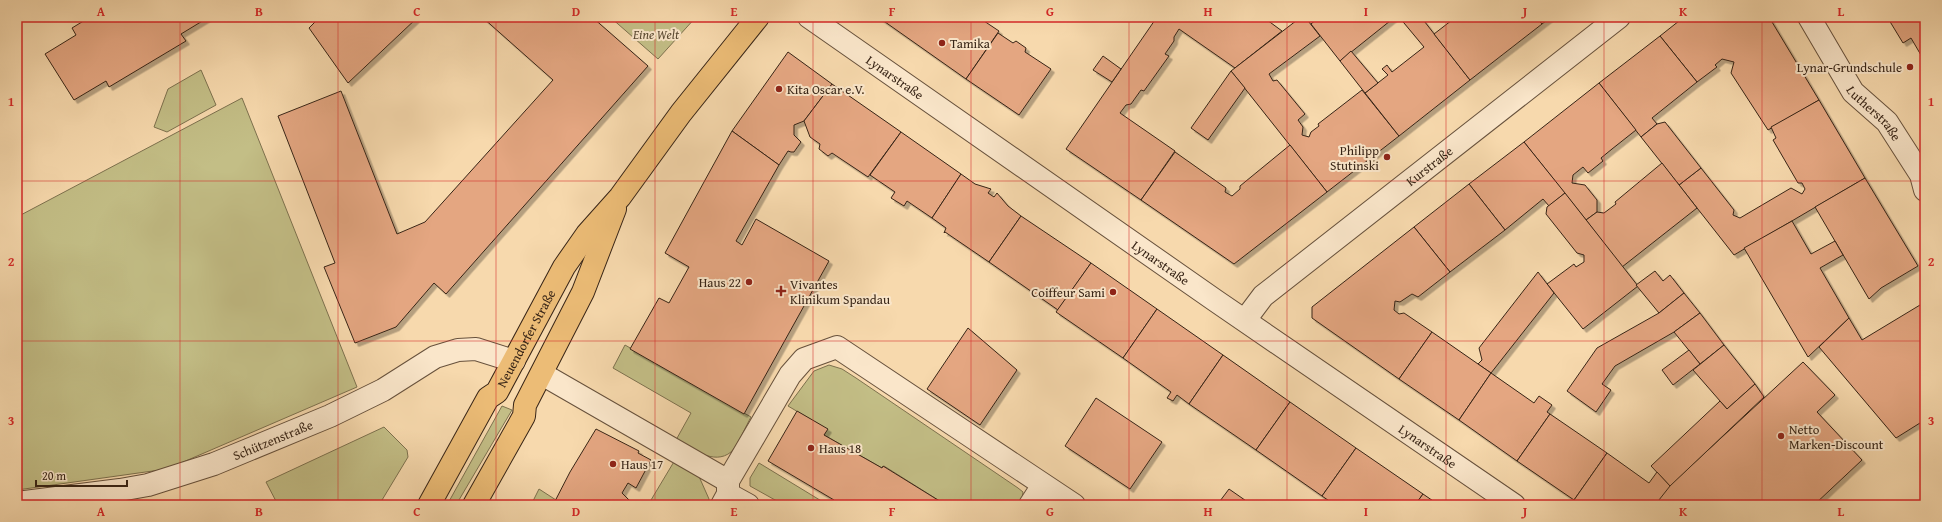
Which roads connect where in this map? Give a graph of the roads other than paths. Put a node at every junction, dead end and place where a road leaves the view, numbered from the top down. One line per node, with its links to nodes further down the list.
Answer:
1 (758, 17): 6 (main road, Neuendorfer Straße)
2 (809, 17): 7 (street, Lynarstraße)
3 (1619, 17): 7 (street, Kurstraße)
4 (1809, 17): 5 (street, Lutherstraße)
5 (1925, 190)
6 (620, 197): 8 (main road, Neuendorfer Straße); 9 (main road, Neuendorfer Straße)
7 (1245, 320): 18 (street, Lynarstraße)
8 (514, 360): 9 (main road); 12 (street, Schützenstraße); 13 (main road, Neuendorfer Straße)
9 (542, 374): 11 (street); 14 (main road, Neuendorfer Straße)
10 (1042, 485): 11 (street); 16 (street); 17 (street)
11 (726, 493): 15 (street)
12 (17, 503)
13 (429, 505)
14 (474, 505)
15 (748, 505)
16 (1030, 505)
17 (1074, 505)
18 (1514, 505)

